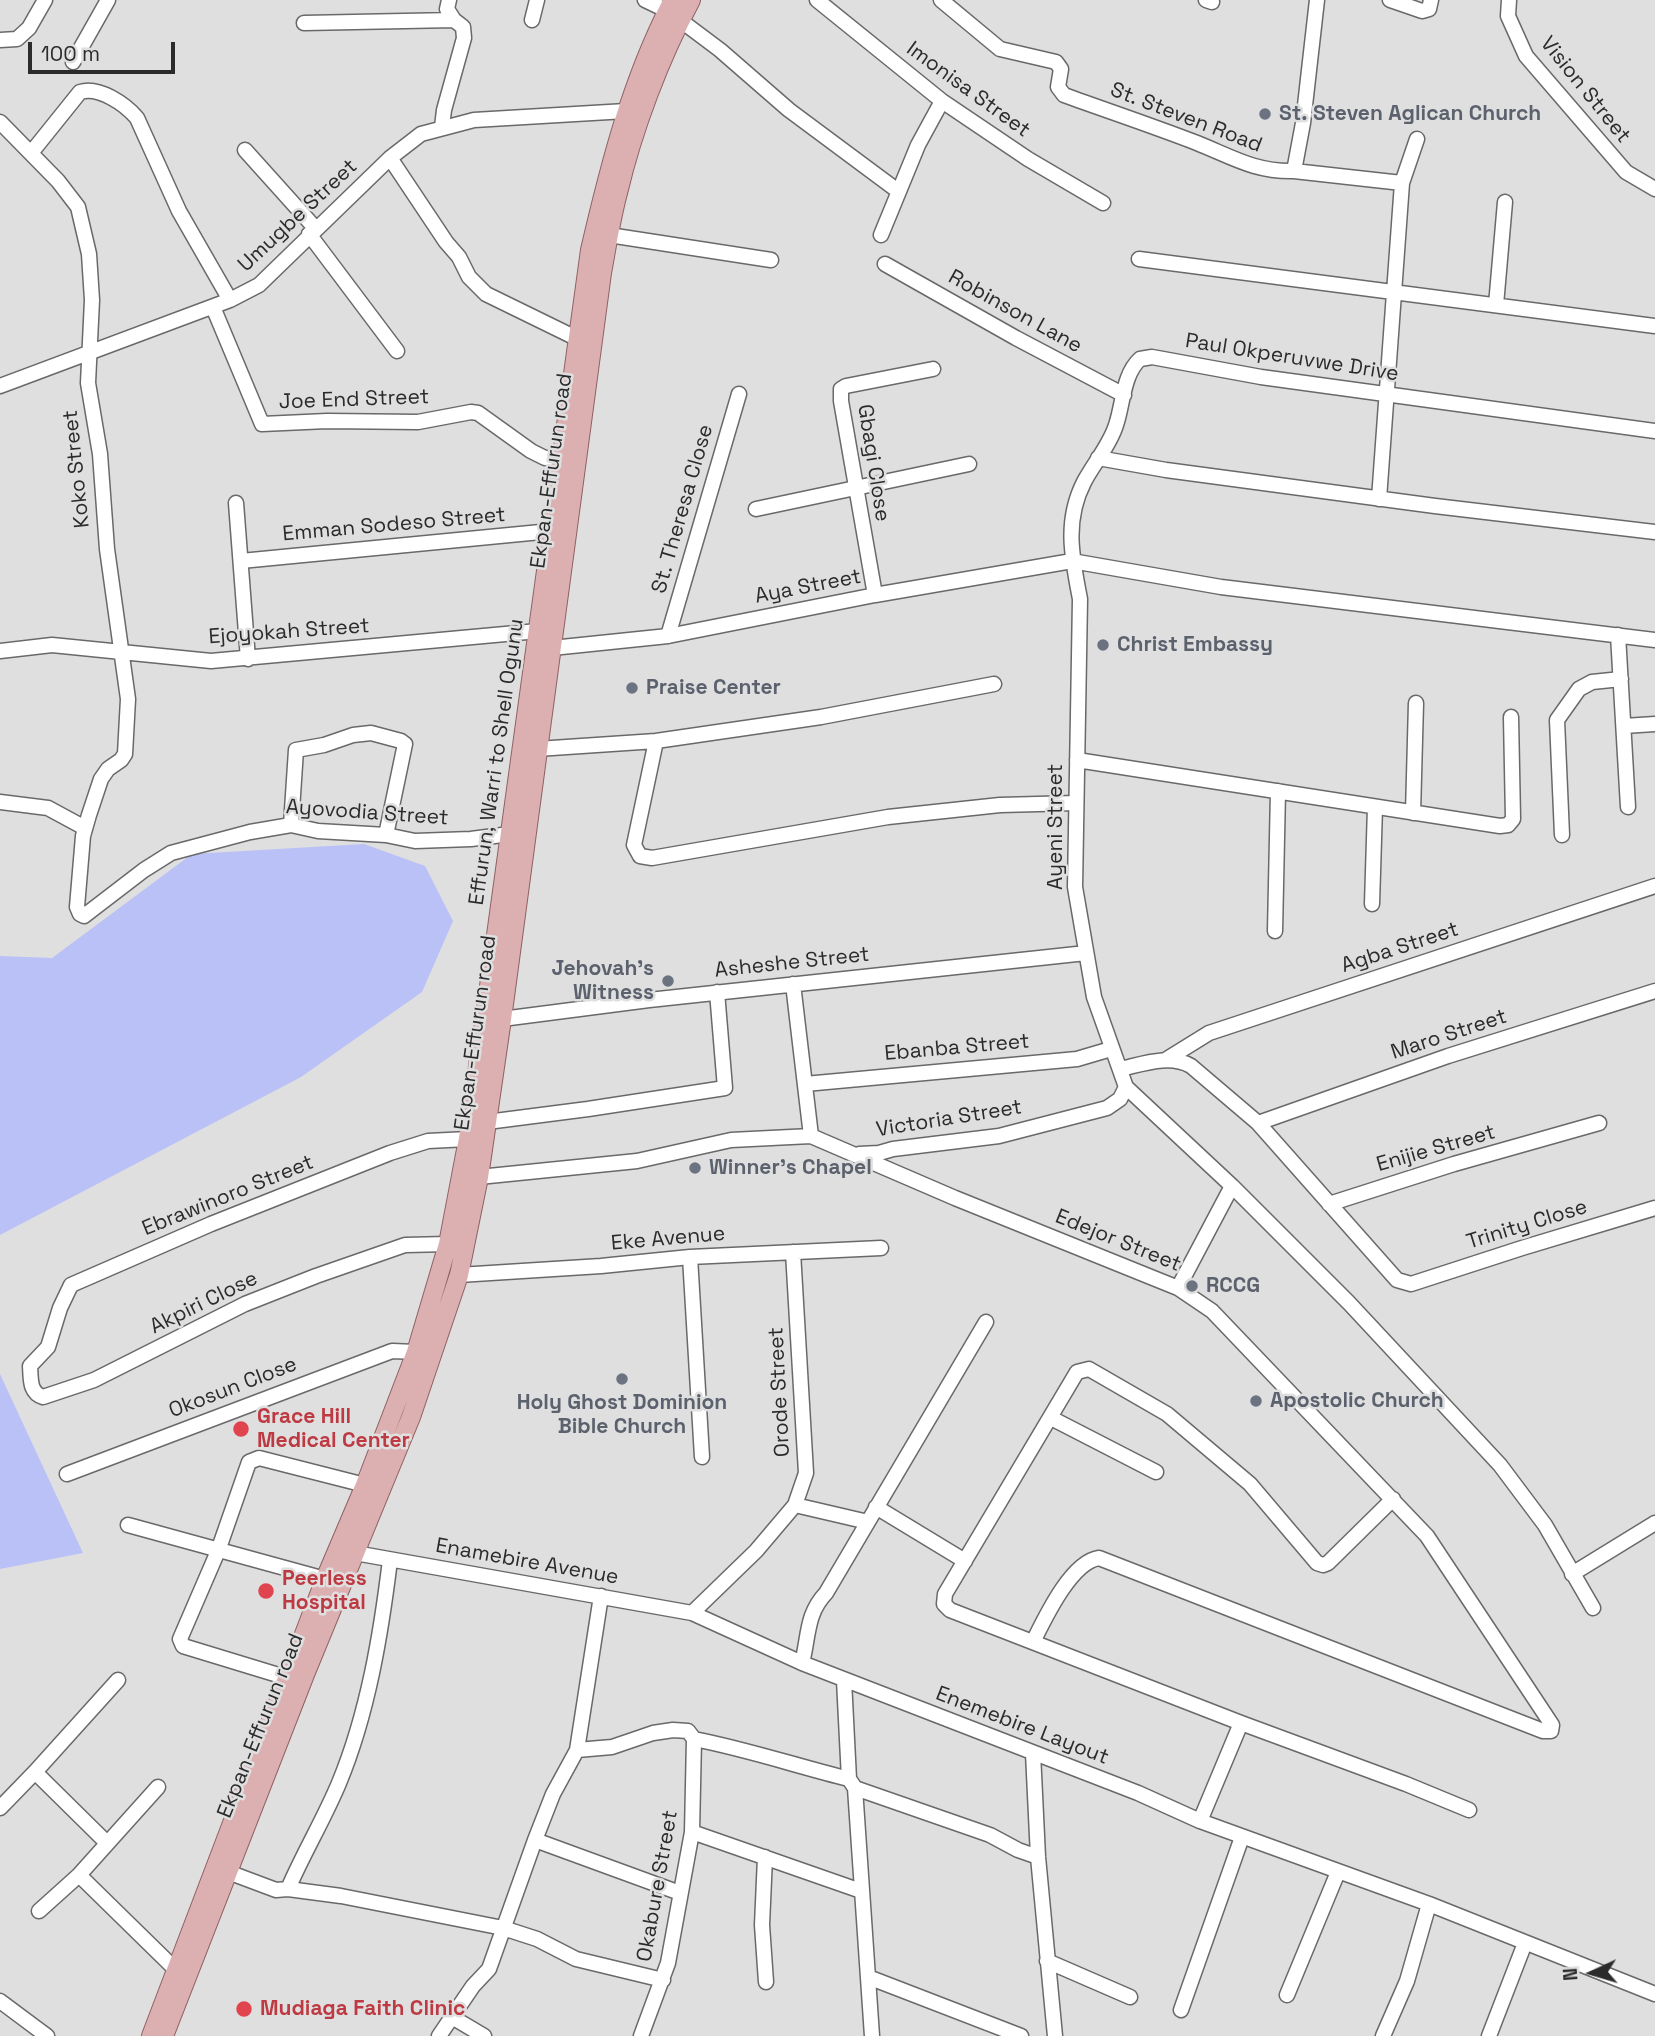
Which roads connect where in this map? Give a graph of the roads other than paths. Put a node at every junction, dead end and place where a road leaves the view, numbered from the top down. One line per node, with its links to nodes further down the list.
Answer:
1 (45, 0): 17 (street)
2 (108, 0): 18 (street)
3 (449, 0): 14 (street)
4 (537, 0): 15 (street)
5 (645, 0): 13 (street)
6 (691, 0): 13 (main road, Ekpan-Effurun road)
7 (817, 0): 19 (street, Imonisa Street)
8 (941, 0): 27 (street, St. Steven Road)
9 (1317, 0): 27 (street)
10 (1390, 0): 11 (street)
11 (1431, 0)
12 (1508, 0): 29 (street, Vision Street)
13 (674, 10): 20 (main road, Effurun, Warri to Shell Ogunu); 30 (street); 34 (main road, Ekpan-Effurun road)
14 (454, 20): 16 (street); 22 (street)
15 (532, 20)
16 (304, 23)
17 (1, 39)
18 (73, 62)
19 (942, 101): 30 (street); 32 (street, Imonisa Street)
20 (626, 111): 22 (street, Umugbe Street); 44 (main road, Effurun, Warri to Shell Ogunu)
21 (0, 122): 25 (street, Koko Street)
22 (442, 127): 26 (street, Umugbe Street)
23 (1417, 139): 28 (street)
24 (245, 150): 33 (street)
25 (31, 153): 40 (street); 46 (street, Koko Street)
26 (390, 158): 33 (street, Umugbe Street); 44 (street)
27 (1294, 171): 28 (street)
28 (1402, 183): 39 (street)
29 (1655, 189)
30 (898, 191): 35 (street)
31 (1505, 202): 41 (street)
32 (1103, 203)
33 (313, 231): 40 (street, Umugbe Street); 45 (street)
34 (609, 235): 37 (street); 61 (main road, Ekpan-Effurun road)
35 (881, 235)
36 (1139, 259): 39 (street)
37 (771, 260)
38 (885, 264): 51 (street, Robinson Lane)
39 (1394, 292): 41 (street); 50 (street)
40 (230, 300): 42 (street, Umugbe Street)
41 (1496, 305): 43 (street)
42 (213, 307): 46 (street, Umugbe Street); 53 (street, Joe End Street)
43 (1655, 326)
44 (576, 338): 53 (main road, Effurun, Warri to Shell Ogunu)
45 (397, 351)
46 (89, 352): 48 (street, Umugbe Street); 71 (street, Koko Street)
47 (933, 369): 56 (street, Gbagi Close)
48 (0, 386)
49 (738, 394): 67 (street, St. Theresa Close)
50 (1386, 394): 51 (street, Paul Okperuvwe Drive); 52 (street, Paul Okperuvwe Drive); 57 (street)
51 (1124, 395): 54 (street, Paul Okperuvwe Drive)
52 (1655, 431)
53 (561, 458): 61 (main road, Effurun, Warri to Shell Ogunu)
54 (1098, 458): 57 (street); 63 (street, Paul Okperuvwe Drive)
55 (969, 464): 56 (street)
56 (854, 487): 59 (street); 64 (street, Gbagi Close)
57 (1379, 499): 60 (street)
58 (236, 503): 62 (street)
59 (756, 509)
60 (1655, 532)
61 (559, 533): 62 (street, Emman Sodeso Street); 65 (main road, Effurun, Warri to Shell Ogunu); 69 (main road, Ekpan-Effurun road)
62 (241, 561): 72 (street)
63 (1072, 561): 64 (street, Aya Street); 66 (street, Aya Street); 81 (street, Ayeni Street)
64 (875, 595): 67 (street, Aya Street)
65 (538, 631): 72 (street, Ejoyokah Street); 90 (main road, Effurun, Warri to Shell Ogunu)
66 (1618, 635): 68 (street, Aya Street); 73 (street)
67 (668, 636): 69 (street, Aya Street)
68 (1655, 640)
69 (552, 648): 80 (main road, Ekpan-Effurun road)
70 (0, 651): 71 (street, Ejoyokah Street)
71 (122, 651): 72 (street, Ejoyokah Street); 89 (street, Koko Street)
72 (248, 659)
73 (1621, 679): 78 (street); 92 (street)
74 (994, 684): 79 (street)
75 (1416, 703): 87 (street)
76 (1511, 717): 87 (street)
77 (1655, 724): 78 (street)
78 (1623, 726): 86 (street)
79 (656, 741): 80 (street); 84 (street)
80 (537, 749): 100 (main road, Ekpan-Effurun road)
81 (1077, 760): 82 (street); 84 (street, Ayeni Street)
82 (1278, 792): 85 (street); 95 (street)
83 (0, 802): 89 (street)
84 (1076, 803): 96 (street, Ayeni Street)
85 (1375, 807): 87 (street); 94 (street)
86 (1628, 807)
87 (1413, 813)
88 (291, 825): 89 (street, Ayovodia Street); 91 (street, Ayovodia Street); 91 (street)
89 (85, 828)
90 (510, 834): 91 (street, Ayovodia Street); 110 (main road, Effurun, Warri to Shell Ogunu)
91 (386, 835)
92 (1562, 835)
93 (1655, 886): 102 (street, Agba Street)
94 (1372, 904)
95 (1275, 931)
96 (1086, 953): 97 (street, Asheshe Street); 101 (street, Ayeni Street)
97 (793, 984): 99 (street, Asheshe Street); 104 (street)
98 (1655, 991): 107 (street, Maro Street)
99 (717, 992): 100 (street, Asheshe Street); 106 (street)
100 (502, 1019): 106 (main road, Ekpan-Effurun road)
101 (1111, 1049): 103 (street, Ayeni Street); 104 (street, Ebanba Street)
102 (1163, 1061): 103 (street); 107 (street)
103 (1120, 1069): 105 (street, Ayeni Street)
104 (805, 1083): 109 (street)
105 (1126, 1087): 111 (street, Victoria Street); 113 (street)
106 (487, 1122): 112 (main road, Ekpan-Effurun road)
107 (1258, 1123): 114 (street)
108 (1599, 1123): 114 (street, Enijie Street)
109 (811, 1136): 111 (street, Edejor Street); 112 (street, Edejor Street)
110 (468, 1139): 116 (main road, Effurun, Warri to Shell Ogunu); 123 (street, Ebrawinoro Street)
111 (851, 1154): 121 (street, Edejor Street)
112 (479, 1177): 120 (main road, Ekpan-Effurun road)
113 (1232, 1186): 121 (street); 140 (street)
114 (1329, 1204): 115 (street, Trinity Close)
115 (1655, 1208)
116 (448, 1244): 123 (street, Akpiri Close); 124 (main road, Effurun, Warri to Shell Ogunu)
117 (881, 1248): 118 (street, Eke Avenue)
118 (793, 1252): 119 (street, Eke Avenue); 131 (street, Orode Street)
119 (690, 1257): 120 (street, Eke Avenue); 126 (street)
120 (458, 1275): 137 (main road, Ekpan-Effurun road)
121 (1178, 1288): 130 (street, Edejor Street)
122 (986, 1322): 132 (street)
123 (48, 1347)
124 (416, 1352): 128 (street, Okosun Close); 129 (main road, Effurun, Warri to Shell Ogunu)
125 (1051, 1418): 127 (street); 130 (street); 139 (street)
126 (702, 1457)
127 (1156, 1472)
128 (67, 1474)
129 (365, 1485): 136 (street); 141 (main road, Effurun, Warri to Shell Ogunu)
130 (1393, 1499): 145 (street, Edejor Street)
131 (795, 1506): 133 (street); 144 (street, Orode Street)
132 (876, 1507): 133 (street); 139 (street)
133 (868, 1522): 146 (street)
134 (1655, 1522): 140 (street)
135 (128, 1525): 136 (street)
136 (218, 1551): 141 (street); 147 (street)
137 (355, 1553): 138 (street, Enamebire Avenue); 166 (main road, Ekpan-Effurun road)
138 (390, 1560): 142 (street, Enamebire Avenue); 169 (street)
139 (965, 1561): 145 (street)
140 (1572, 1574): 143 (street)
141 (324, 1579): 147 (main road, Effurun, Warri to Shell Ogunu)
142 (601, 1596): 144 (street, Enamebire Avenue); 152 (street)
143 (1593, 1608)
144 (692, 1613): 146 (street, Enemebire Layout)
145 (1033, 1642): 150 (street)
146 (802, 1663): 148 (street, Enemebire Layout)
147 (288, 1678): 177 (main road, Effurun, Warri to Shell Ogunu)
148 (844, 1679): 153 (street, Enemebire Layout); 155 (street)
149 (118, 1680): 154 (street)
150 (1241, 1723): 158 (street); 159 (street)
151 (694, 1738): 152 (street); 155 (street); 160 (street, Okabure Street)
152 (577, 1750): 162 (street)
153 (1033, 1753): 159 (street, Enemebire Layout); 165 (street)
154 (35, 1772): 157 (street); 163 (street)
155 (852, 1784): 165 (street); 170 (street)
156 (158, 1787): 163 (street)
157 (0, 1808)
158 (1469, 1810)
159 (1200, 1821): 161 (street, Enemebire Layout)
160 (692, 1832): 164 (street); 171 (street, Okabure Street)
161 (1242, 1837): 167 (street, Enemebire Layout); 185 (street)
162 (535, 1840): 171 (street); 174 (street)
163 (107, 1843): 168 (street)
164 (765, 1857): 170 (street); 180 (street)
165 (1038, 1857): 176 (street)
166 (228, 1872): 169 (street); 187 (main road, Ekpan-Effurun road)
167 (1338, 1872): 172 (street, Enemebire Layout); 182 (street)
168 (79, 1875): 173 (street); 177 (street)
169 (288, 1889): 174 (street)
170 (862, 1891): 178 (street)
171 (680, 1894): 179 (street, Okabure Street)
172 (1429, 1904): 175 (street, Enemebire Layout); 195 (street)
173 (39, 1911)
174 (503, 1928): 179 (street); 186 (street)
175 (1525, 1943): 181 (street, Enemebire Layout); 196 (street)
176 (1047, 1961): 183 (street); 194 (street)
177 (176, 1970): 187 (main road, Effurun, Warri to Shell Ogunu)
178 (868, 1977): 192 (street); 193 (street)
179 (663, 1980): 191 (street, Okabure Street)
180 (766, 1982)
181 (1655, 1993)
182 (1287, 1995)
183 (1130, 1997)
184 (0, 2001): 188 (street)
185 (1181, 2010)
186 (452, 2017): 189 (street); 190 (street)
187 (164, 2035)
188 (47, 2036)
189 (439, 2036)
190 (484, 2036)
191 (641, 2036)
192 (872, 2036)
193 (1021, 2036)
194 (1055, 2036)
195 (1383, 2036)
196 (1489, 2036)

